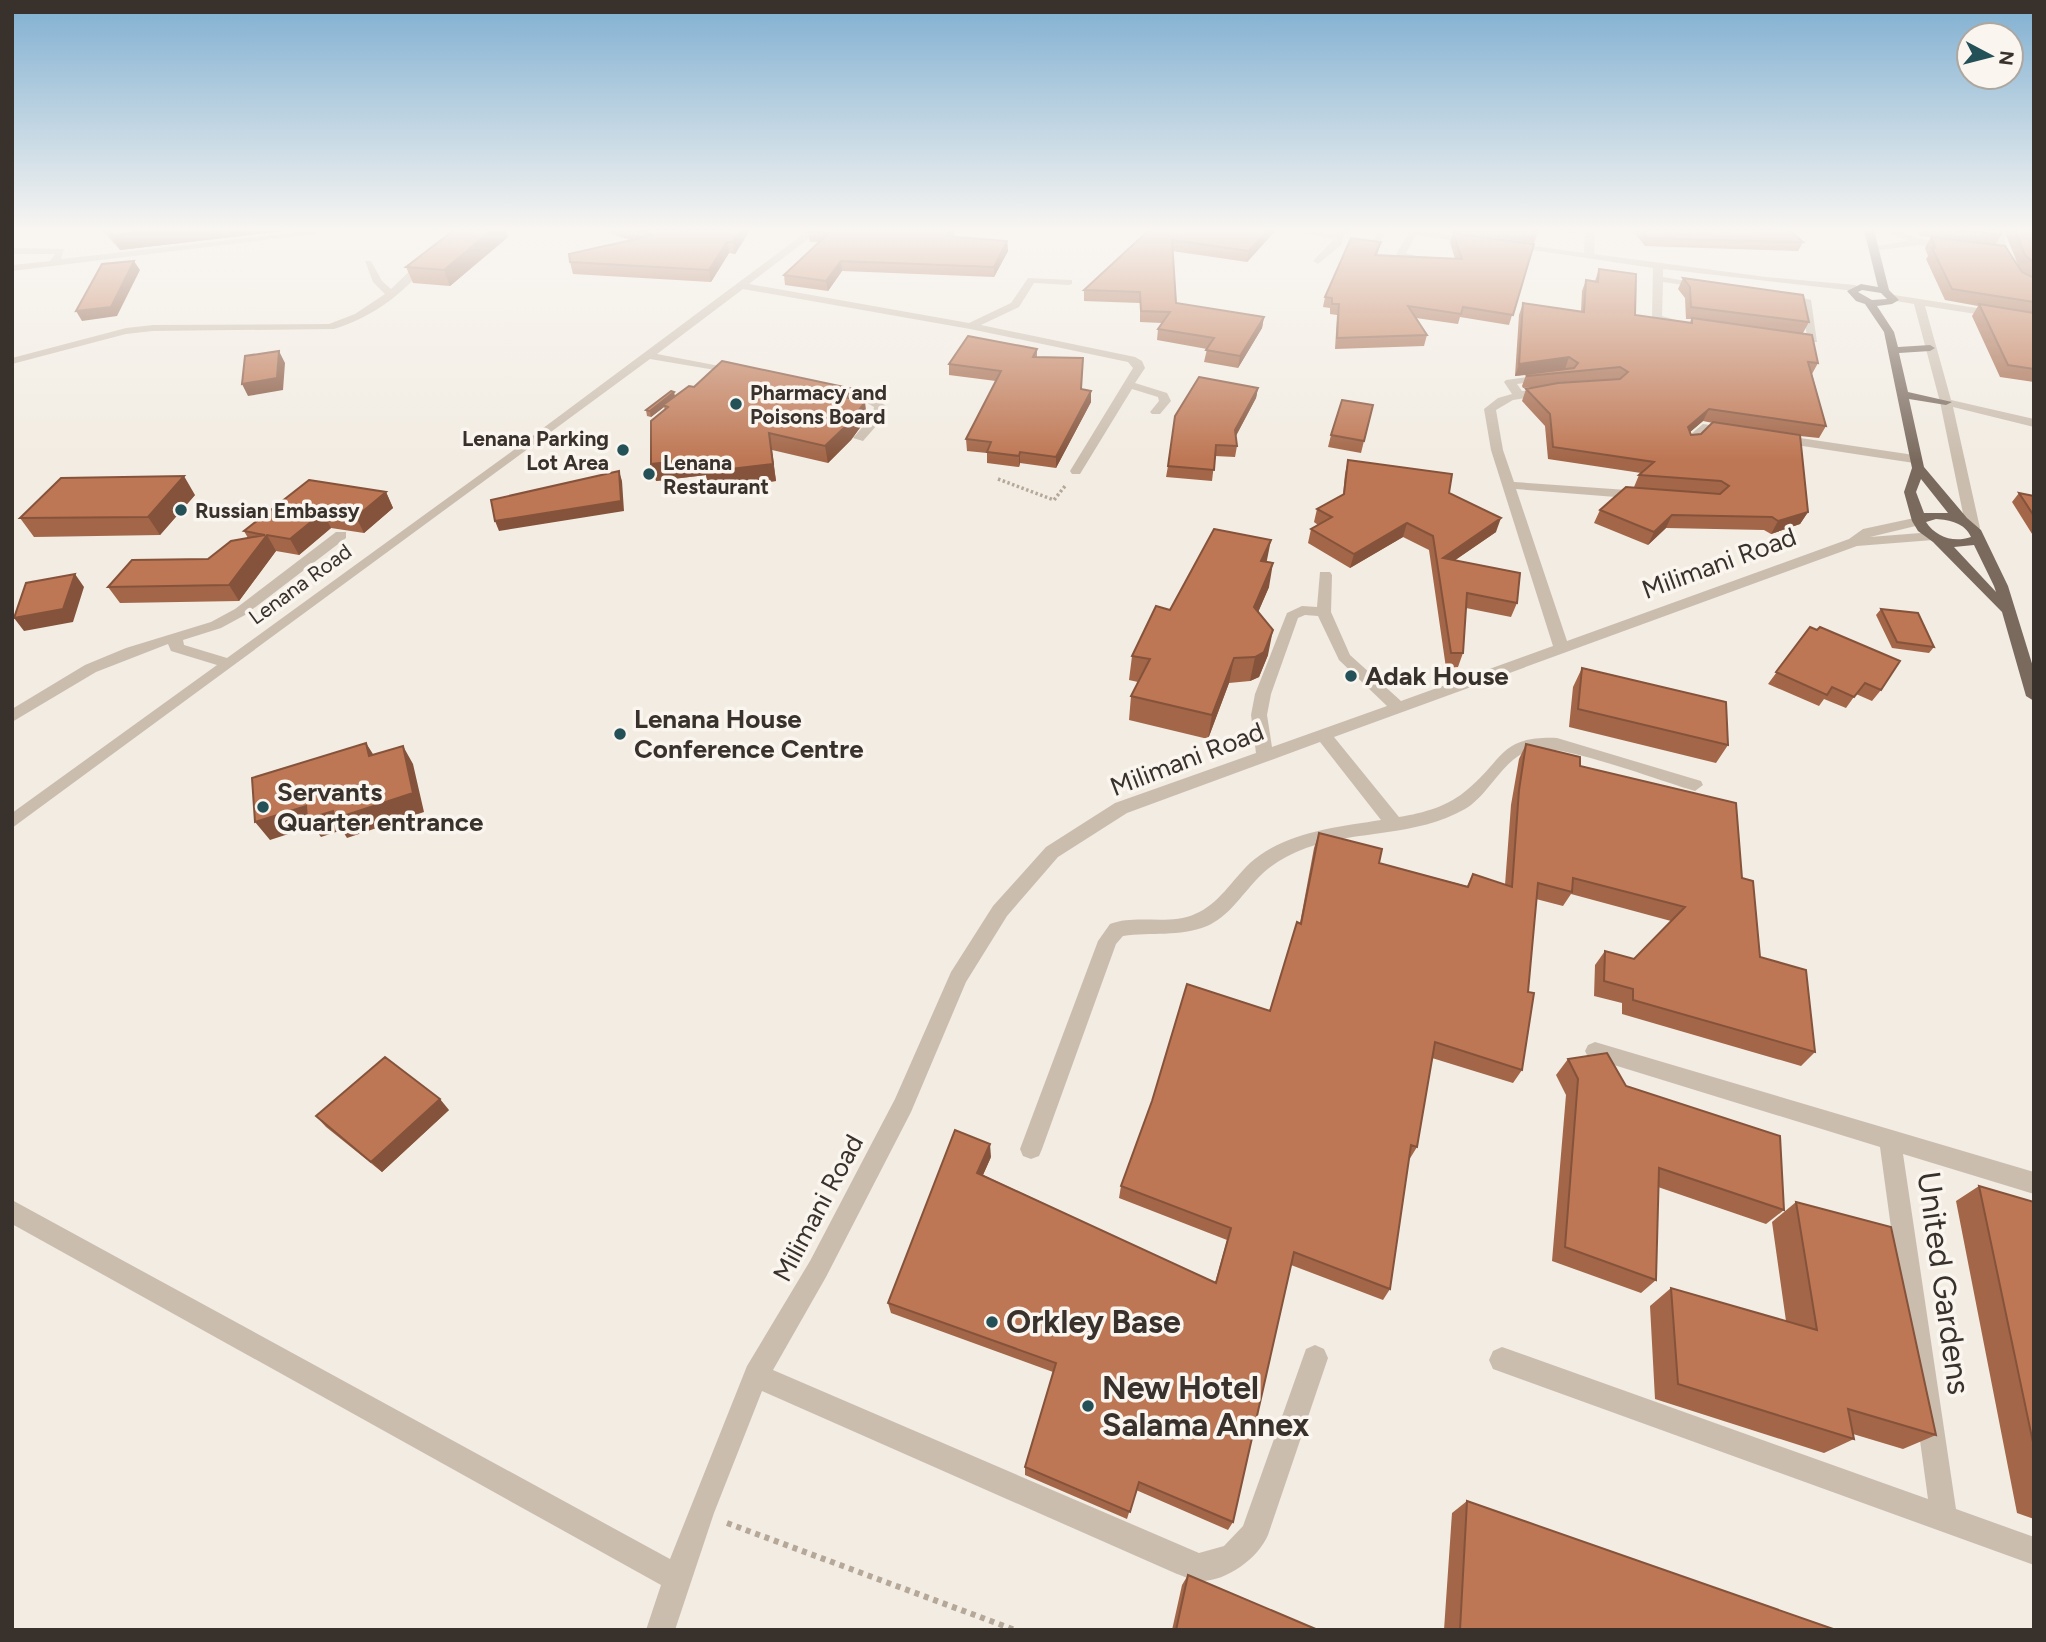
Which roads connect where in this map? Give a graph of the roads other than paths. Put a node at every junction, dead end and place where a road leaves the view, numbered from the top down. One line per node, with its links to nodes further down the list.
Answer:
1 (376, 307): 19 (street)
2 (710, 307): 18 (street, Lenana Road)
3 (861, 307): 13 (street)
4 (1012, 307): 13 (street)
5 (1658, 307): 12 (street)
6 (1808, 307): 15 (street)
7 (1874, 307): 14 (main road)
8 (1891, 307): 14 (main road)
9 (1920, 307): 16 (street)
10 (1944, 307): 11 (street)
11 (2034, 320)
12 (1688, 325)
13 (970, 326): 24 (street)
14 (1889, 332): 17 (main road)
15 (1777, 338)
16 (1930, 348): 17 (main road); 29 (street)
17 (1894, 350): 28 (main road)
18 (645, 355): 20 (street); 50 (street, Lenana Road)
19 (12, 361)
20 (723, 370): 21 (street); 23 (street)
21 (749, 375)
22 (1565, 375): 27 (street)
23 (712, 379)
24 (1130, 385): 30 (street); 37 (street)
25 (815, 388): 34 (street)
26 (1560, 391): 27 (street)
27 (1519, 395): 38 (street)
28 (1904, 395): 29 (main road); 36 (main road)
29 (1946, 402): 31 (street); 41 (street)
30 (1156, 412)
31 (2034, 423)
32 (1744, 434): 35 (street)
33 (1765, 437): 36 (street)
34 (859, 438)
35 (1689, 442)
36 (1916, 464): 40 (main road); 41 (main road)
37 (1076, 471)
38 (1509, 485): 39 (street); 49 (street)
39 (1659, 496)
40 (1919, 520): 41 (main road); 43 (main road); 44 (street, Milimani Road)
41 (1971, 529): 43 (main road); 46 (main road)
42 (341, 535): 48 (street)
43 (1935, 537): 44 (street, Milimani Road); 46 (main road)
44 (1854, 542): 49 (street, Milimani Road)
45 (1325, 575): 47 (street)
46 (2006, 610): 51 (main road)
47 (1324, 612): 52 (street); 55 (street)
48 (176, 637): 50 (street); 53 (street)
49 (1562, 650): 52 (street, Milimani Road)
50 (227, 663): 57 (street, Lenana Road)
51 (2034, 696)
52 (1400, 709): 54 (street, Milimani Road)
53 (12, 717)
54 (1324, 736): 55 (street, Milimani Road); 58 (street)
55 (1265, 757): 66 (street, Milimani Road)
56 (1695, 785): 58 (street)
57 (12, 822)
58 (1395, 825): 61 (street)
59 (1595, 1051): 60 (street, United Gardens)
60 (1890, 1140): 62 (street, United Gardens); 67 (street, United Gardens)
61 (1031, 1149)
62 (2034, 1183)
63 (12, 1211): 69 (street)
64 (1315, 1358): 66 (street)
65 (1502, 1360): 67 (street)
66 (756, 1375): 69 (street, Milimani Road)
67 (1944, 1519): 68 (street)
68 (2034, 1551)
69 (677, 1578): 70 (street, Milimani Road)
70 (660, 1630)

